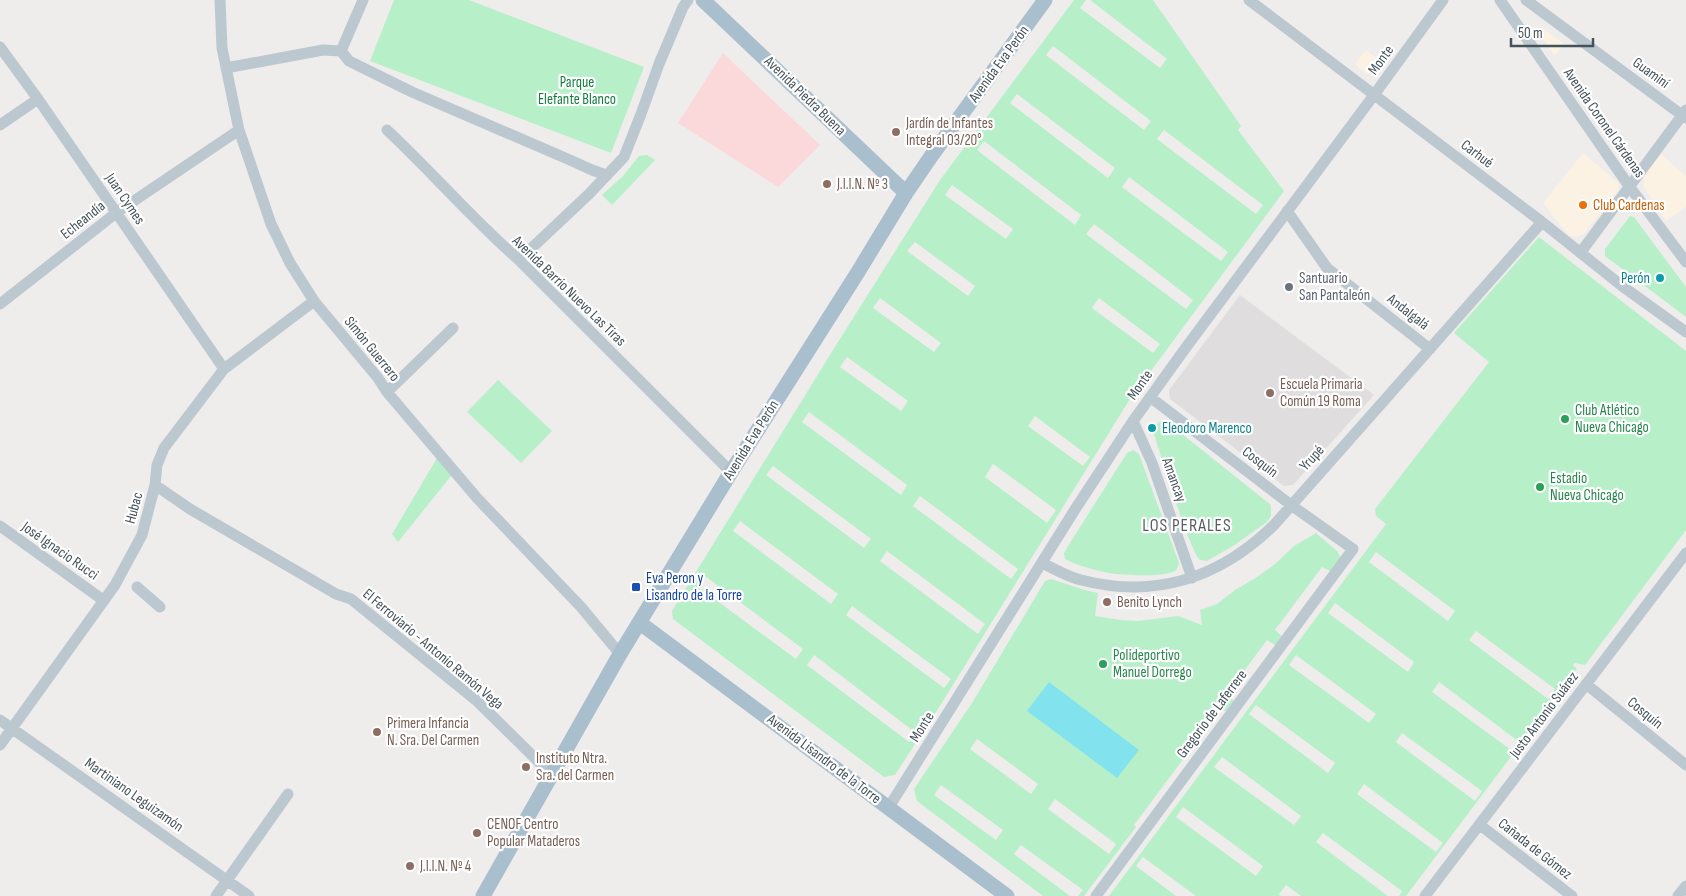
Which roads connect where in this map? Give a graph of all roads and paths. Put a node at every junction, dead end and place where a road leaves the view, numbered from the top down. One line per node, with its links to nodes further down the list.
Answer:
1 (220, 0): 12 (street, Simón Guerrero)
2 (363, 0): 11 (street)
3 (688, 0): 19 (street)
4 (703, 0): 21 (main road, Avenida Piedra Buena)
5 (1046, 0): 21 (main road, Avenida Eva Perón)
6 (1249, 0): 13 (street, Carhué)
7 (1443, 0): 13 (street, Monte)
8 (1500, 0): 20 (street, Avenida Coronel Cárdenas)
9 (1526, 0): 15 (street, Guaminí)
10 (0, 46): 14 (street, Juan Cymes)
11 (342, 51): 12 (street); 19 (street)
12 (226, 68): 17 (street, Simón Guerrero)
13 (1374, 96): 22 (street, Monte); 24 (street, Carhué)
14 (38, 99): 16 (street); 23 (street, Juan Cymes)
15 (1685, 114): 20 (street)
16 (0, 125)
17 (238, 130): 23 (street, Echeandía); 28 (street, Simón Guerrero)
18 (387, 130): 26 (street, Avenida Barrio Nuevo Las Tiras)
19 (606, 175): 26 (street)
20 (1629, 186): 25 (street); 27 (street, Avenida Coronel Cárdenas)
21 (906, 193): 37 (main road, Avenida Eva Perón)
22 (1287, 211): 32 (street, Andalgalá); 35 (street, Monte)
23 (116, 213): 29 (street, Echeandía); 33 (street, Juan Cymes)
24 (1542, 222): 25 (street, Carhué); 32 (street, Yrupé)
25 (1581, 252): 31 (street, Carhué)
26 (519, 260): 37 (street, Avenida Barrio Nuevo Las Tiras)
27 (1686, 262)
28 (314, 301): 33 (street, Hubac); 34 (street, Simón Guerrero)
29 (0, 304)
30 (453, 328): 34 (street)
31 (1686, 332)
32 (1430, 349): 39 (street, Yrupé)
33 (224, 370): 38 (street, Hubac)
34 (387, 392): 49 (street, Simón Guerrero)
35 (1150, 397): 36 (street, Monte); 39 (street, Cosquín)
36 (1133, 421): 43 (street, Monte); 44 (street, Amancay)
37 (731, 472): 48 (main road, Avenida Eva Perón)
38 (155, 485): 46 (street, Hubac); 55 (street, El Ferroviario - Antonio Ramón Vega)
39 (1291, 505): 41 (street, Cosquín); 44 (street, Yrupé)
40 (0, 526): 46 (street, José Ignacio Rucci)
41 (1353, 550): 65 (street, Gregorio de Laferrere)
42 (1686, 553): 50 (street, Justo Antonio Suárez)
43 (1042, 563): 44 (street, Yrupé); 57 (street, Monte)
44 (1192, 578)
45 (137, 587): 47 (street)
46 (103, 600): 52 (street, Hubac)
47 (160, 607)
48 (640, 623): 49 (main road, Avenida Eva Perón); 57 (main road, Avenida Lisandro de la Torre)
49 (620, 654): 55 (main road, Avenida Eva Perón)
50 (1586, 684): 54 (street, Cosquín); 58 (street, Justo Antonio Suárez)
51 (0, 720): 52 (street, Martiniano Leguizamón)
52 (12, 728): 53 (street, Hubac); 59 (street, Martiniano Leguizamón)
53 (0, 745)
54 (1686, 765)
55 (552, 775): 63 (main road, Avenida Eva Perón)
56 (288, 794): 59 (street)
57 (889, 807): 64 (main road, Avenida Lisandro de la Torre)
58 (1480, 825): 66 (street, Justo Antonio Suárez); 67 (street, Cañada de Gómez)
59 (228, 880): 61 (street); 62 (street, Martiniano Leguizamón)
60 (1686, 886): 68 (street)
61 (216, 896)
62 (250, 896)
63 (483, 896)
64 (1007, 896)
65 (1096, 896)
66 (1426, 896)
67 (1572, 896)
68 (1678, 896)

